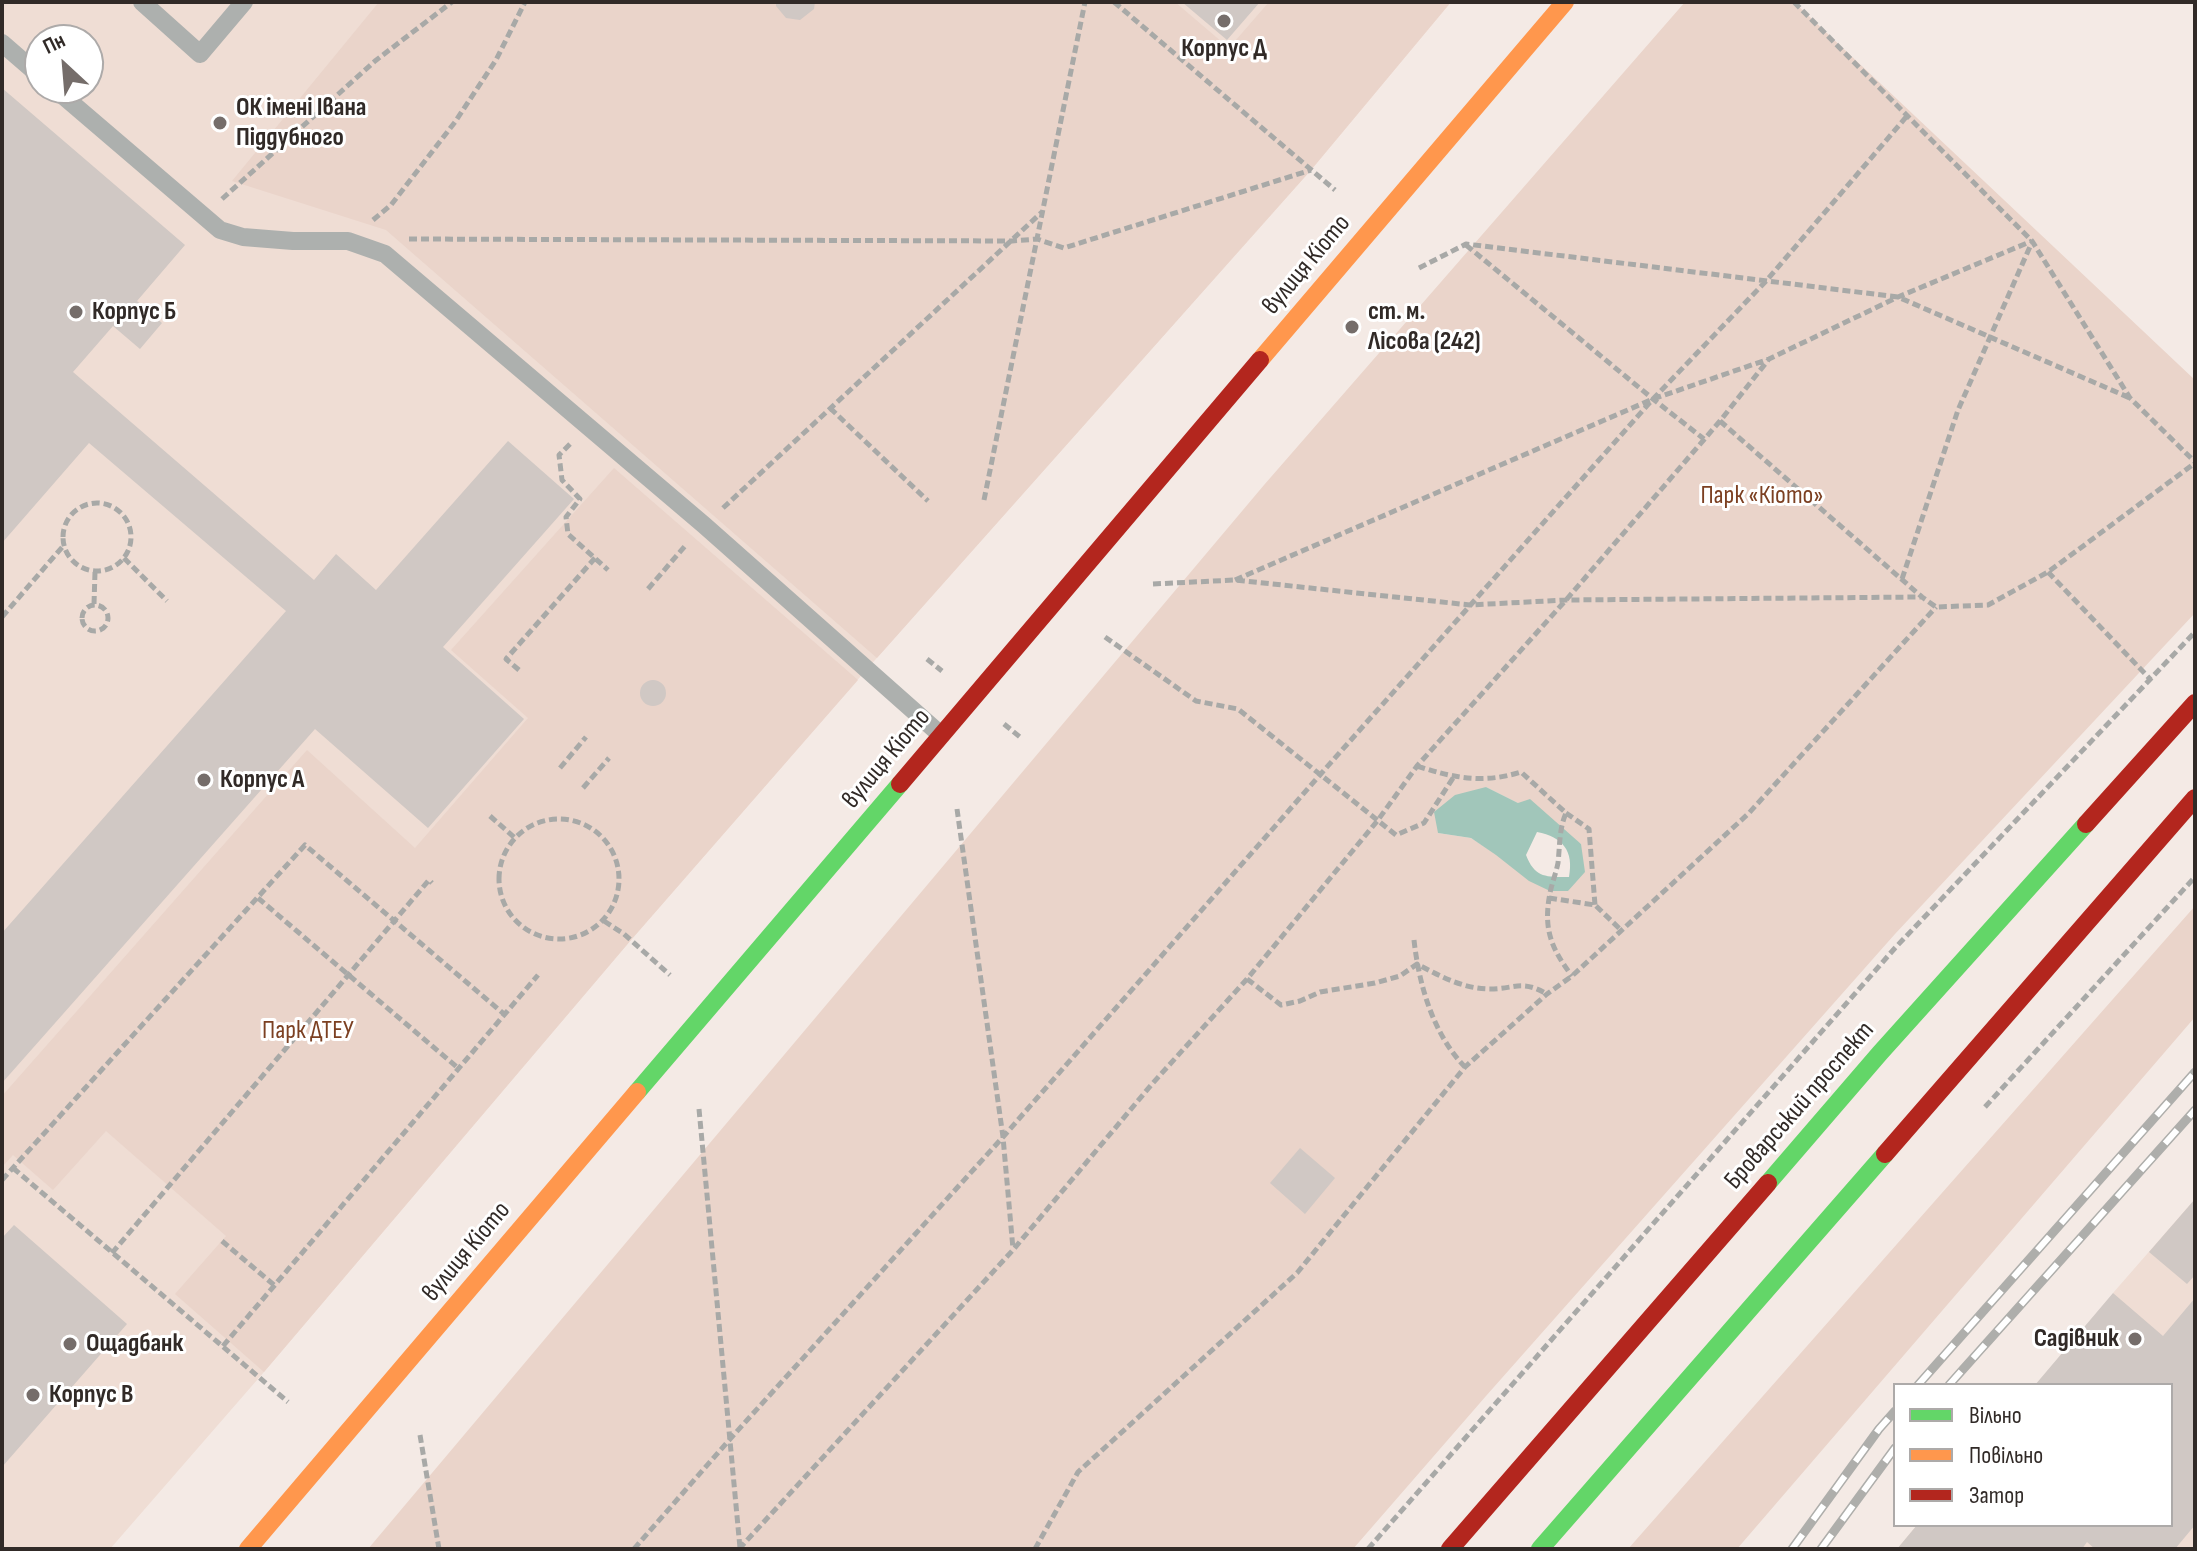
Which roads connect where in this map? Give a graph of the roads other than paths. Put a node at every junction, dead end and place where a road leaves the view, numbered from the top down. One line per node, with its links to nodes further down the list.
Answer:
1 (142, 2): 2 (lane)
2 (244, 2)
3 (1565, 2): 8 (main road, вулиця Кіото)
4 (2, 43): 5 (lane)
5 (24, 62)
6 (73, 104): 8 (lane)
7 (2195, 703): 11 (main road, Броварський проспект)
8 (941, 735): 10 (main road, вулиця Кіото)
9 (2195, 798): 12 (main road)
10 (248, 1549)
11 (1450, 1549)
12 (1540, 1549)

